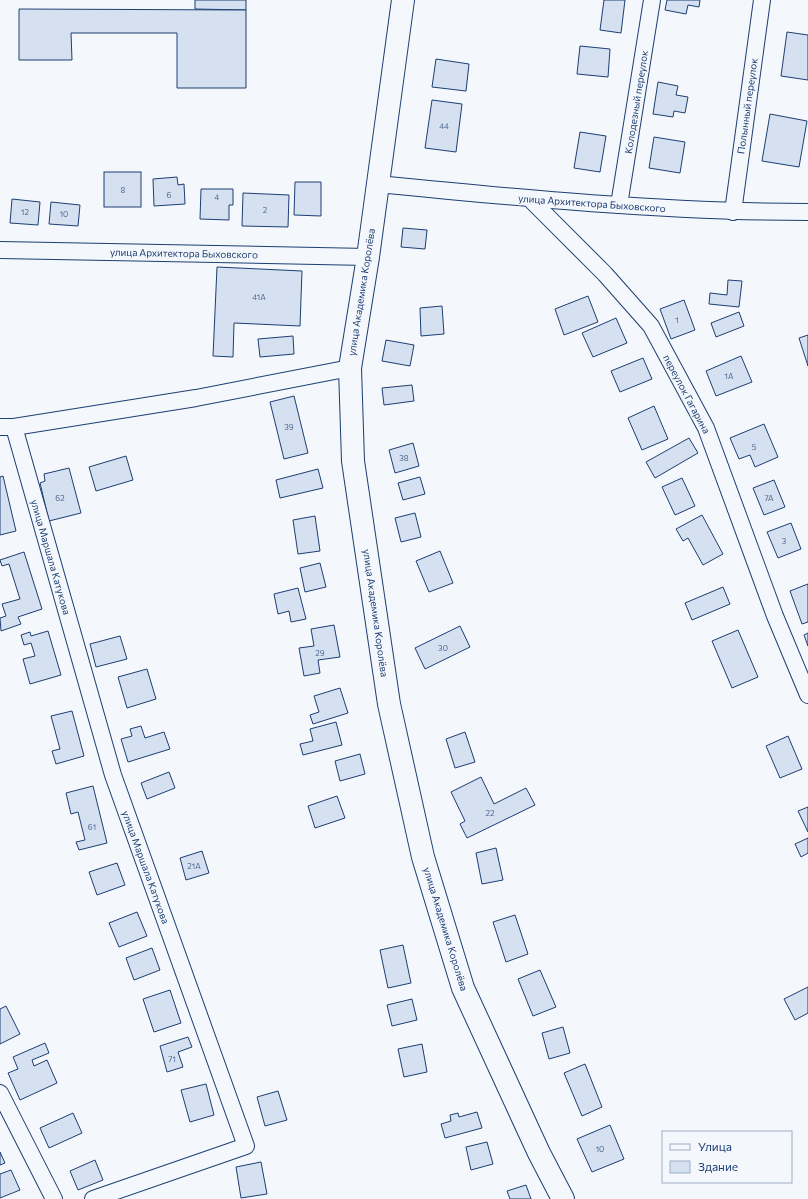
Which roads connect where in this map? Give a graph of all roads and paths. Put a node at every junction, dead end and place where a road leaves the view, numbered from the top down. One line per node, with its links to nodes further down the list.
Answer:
1 (403, 0): 4 (street, улица Академика Королёва)
2 (652, 0): 6 (street, Колодезный переулок)
3 (762, 0): 7 (street, Полынный переулок)
4 (377, 184): 5 (street, улица Архитектора Быховского); 10 (street, улица Академика Королёва)
5 (530, 199): 6 (street, улица Архитектора Быховского); 13 (street, переулок Гагарина)
6 (620, 205): 7 (street, улица Архитектора Быховского)
7 (733, 212): 8 (street, улица Архитектора Быховского)
8 (808, 212)
9 (0, 250): 10 (street, улица Архитектора Быховского)
10 (368, 256): 11 (street, улица Академика Королёва)
11 (350, 368): 12 (street); 17 (street, улица Академика Королёва)
12 (7, 427): 16 (street, улица Маршала Катукова)
13 (808, 695)
14 (0, 1093): 15 (street)
15 (54, 1199)
16 (93, 1199)
17 (563, 1199)

